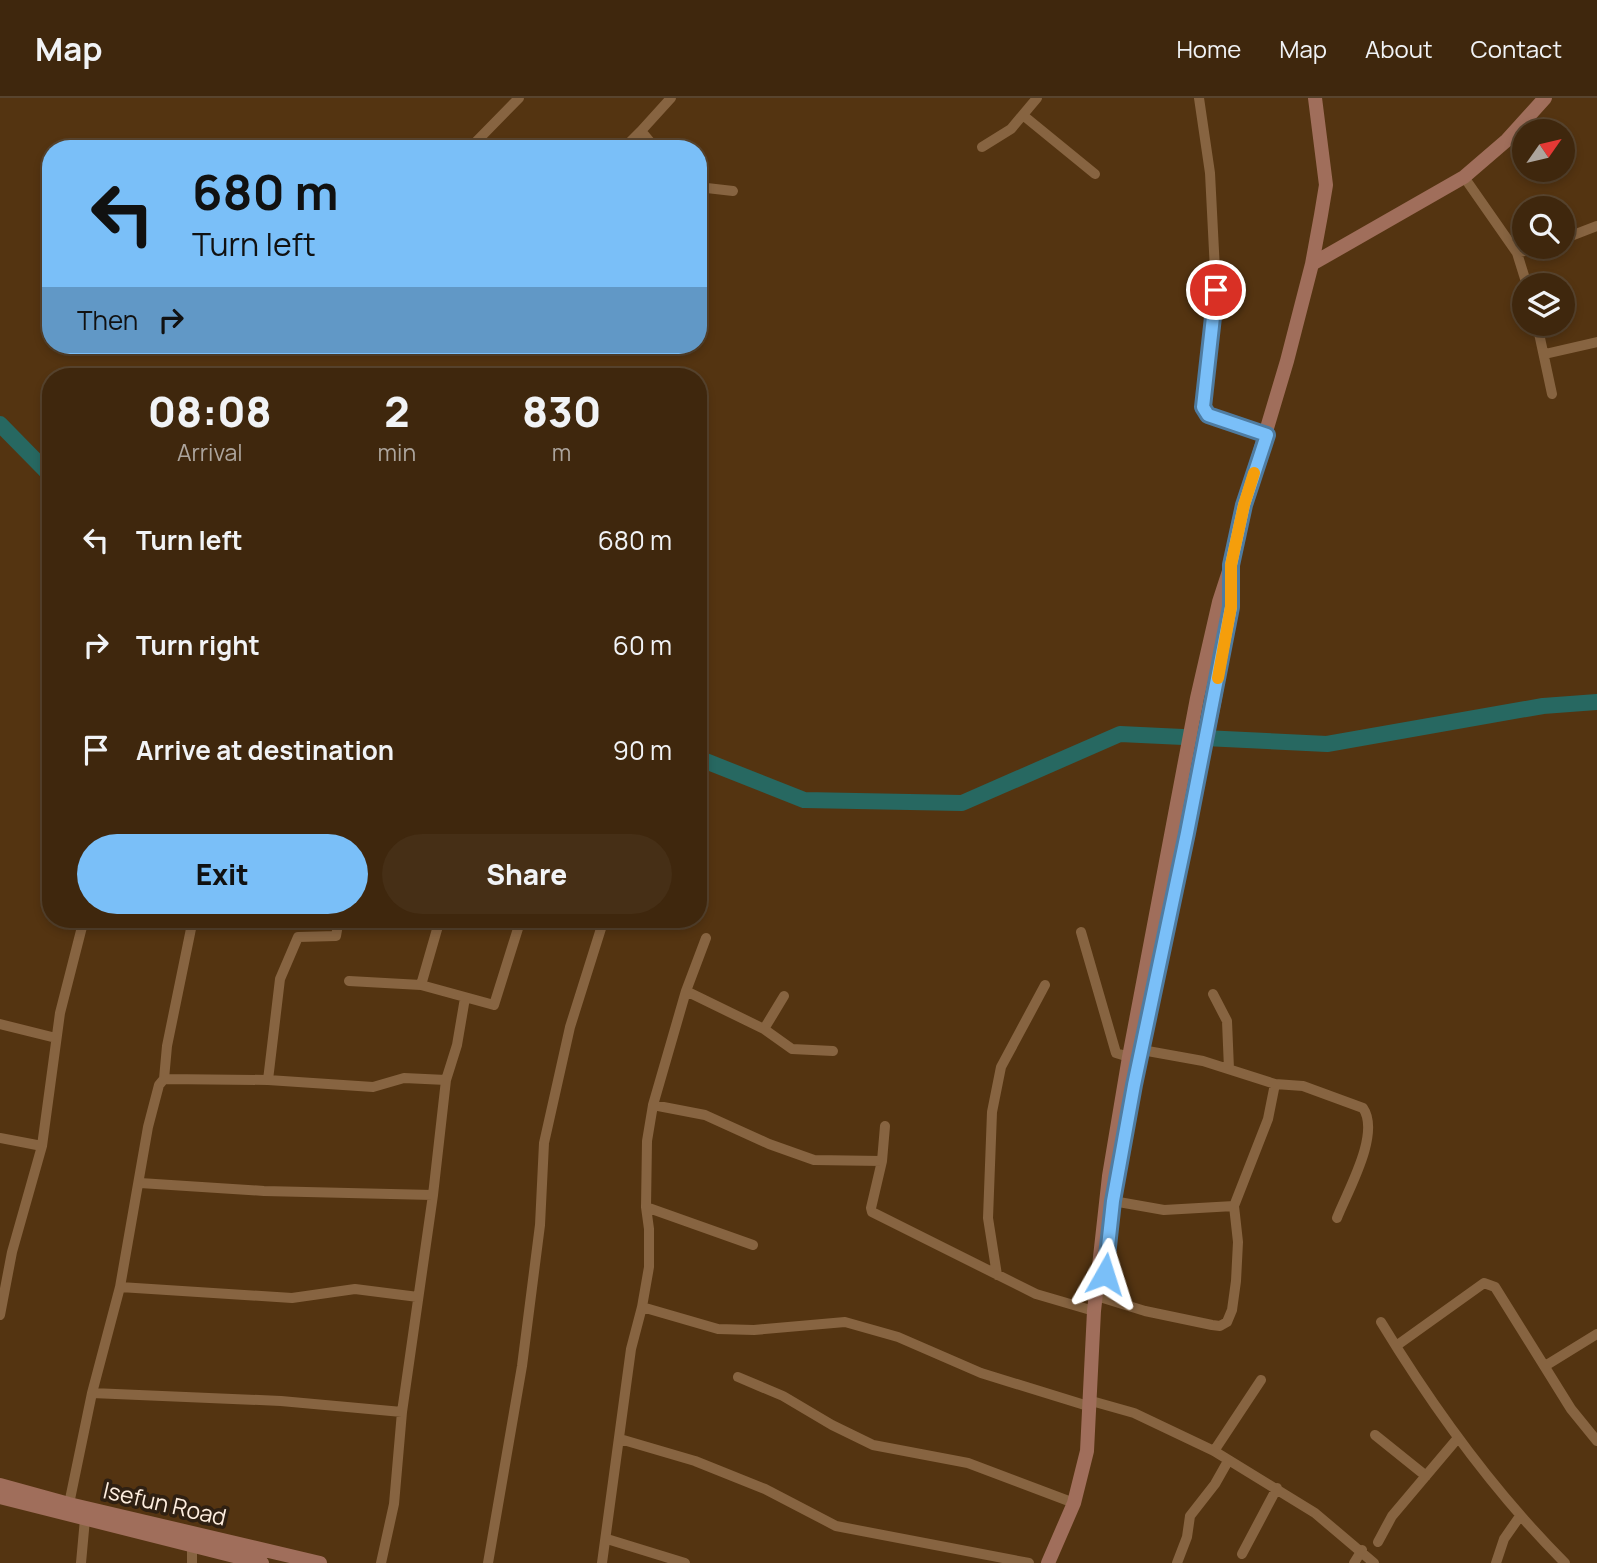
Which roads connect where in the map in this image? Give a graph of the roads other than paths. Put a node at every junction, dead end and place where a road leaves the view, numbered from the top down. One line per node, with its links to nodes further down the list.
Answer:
1 (519, 98): 9 (street)
2 (671, 98): 8 (street)
3 (1037, 98): 7 (street)
4 (1199, 98): 25 (street)
5 (1315, 98): 20 (street)
6 (1545, 98): 14 (street)
7 (1024, 116): 12 (street); 13 (street)
8 (641, 131): 10 (street); 11 (street)
9 (478, 140)
10 (632, 140)
11 (648, 140)
12 (982, 146)
13 (1095, 174)
14 (1464, 177): 19 (street); 20 (street)
15 (707, 188): 16 (street)
16 (733, 191)
17 (1597, 226): 18 (street)
18 (1575, 234)
19 (1512, 246)
20 (1312, 264): 25 (street)
21 (1540, 336): 23 (street)
22 (1597, 342): 23 (street)
23 (1545, 354): 24 (street)
24 (1552, 394)
25 (1267, 435): 26 (street)
26 (1231, 565): 27 (street); 27 (street)
27 (1196, 746): 47 (street)
28 (82, 928): 45 (street)
29 (191, 928): 49 (street)
30 (338, 928): 50 (street)
31 (437, 928): 37 (street)
32 (518, 928): 42 (street)
33 (601, 928): 107 (street)
34 (1082, 932): 47 (street)
35 (706, 938): 39 (street)
36 (349, 981): 37 (street)
37 (421, 985): 42 (street)
38 (1045, 985): 67 (street)
39 (686, 991): 44 (street); 53 (street)
40 (1213, 994): 48 (street)
41 (784, 996): 44 (street)
42 (465, 998): 51 (street)
43 (0, 1024): 45 (street)
44 (764, 1029): 46 (street)
45 (56, 1038): 56 (street)
46 (833, 1051)
47 (1136, 1054): 48 (street); 60 (street); 72 (street)
48 (1229, 1069): 52 (street)
49 (164, 1079): 50 (street); 58 (street)
50 (268, 1080): 51 (street)
51 (446, 1080): 59 (street)
52 (1275, 1084): 61 (street); 63 (street)
53 (653, 1105): 57 (street); 62 (street)
54 (885, 1126): 57 (street)
55 (0, 1138): 56 (street)
56 (43, 1146): 66 (street)
57 (882, 1161): 67 (street)
58 (140, 1183): 59 (street); 68 (street)
59 (433, 1195): 69 (street)
60 (1113, 1201): 61 (street); 70 (street)
61 (1234, 1206): 70 (street)
62 (646, 1208): 64 (street); 71 (street)
63 (1337, 1219)
64 (753, 1244)
65 (0, 1249): 66 (street)
66 (12, 1252): 73 (street)
67 (997, 1275): 72 (street)
68 (120, 1287): 69 (street); 80 (street)
69 (418, 1297): 82 (street)
70 (1103, 1298): 81 (street)
71 (642, 1307): 81 (street); 84 (street)
72 (1094, 1311): 81 (street)
73 (0, 1315)
74 (1381, 1322): 76 (street)
75 (1597, 1334): 77 (street)
76 (1396, 1346): 77 (street); 85 (street)
77 (1545, 1366): 86 (street)
78 (738, 1377): 93 (street)
79 (1261, 1380): 87 (street)
80 (92, 1393): 82 (street); 94 (street)
81 (1091, 1404): 87 (street); 93 (street); 112 (street)
82 (402, 1412): 106 (street)
83 (1375, 1435): 89 (street)
84 (620, 1439): 97 (street); 110 (street)
85 (1457, 1439): 89 (street); 95 (street)
86 (1597, 1441)
87 (1214, 1451): 88 (street)
88 (1228, 1461): 91 (street); 113 (street)
89 (1426, 1476): 98 (street)
90 (0, 1485): 94 (street, Isefun Road)
91 (1277, 1488): 100 (street); 101 (street)
92 (0, 1497): 96 (street, Isefun Road)
93 (1074, 1503): 111 (street)
94 (69, 1504): 105 (street, Isefun Road)
95 (1520, 1516): 116 (street); 117 (street)
96 (85, 1519): 99 (street, Isefun Road); 102 (street)
97 (607, 1539): 108 (street); 109 (street)
98 (1378, 1542)
99 (192, 1547): 103 (street); 104 (street, Isefun Road)
100 (1362, 1550): 114 (street); 115 (street)
101 (1242, 1554)
102 (81, 1563)
103 (192, 1563)
104 (262, 1563)
105 (320, 1563)
106 (381, 1563)
107 (488, 1563)
108 (602, 1563)
109 (685, 1563)
110 (1029, 1563)
111 (1048, 1563)
112 (1055, 1563)
113 (1177, 1563)
114 (1354, 1563)
115 (1374, 1563)
116 (1496, 1563)
117 (1564, 1563)

